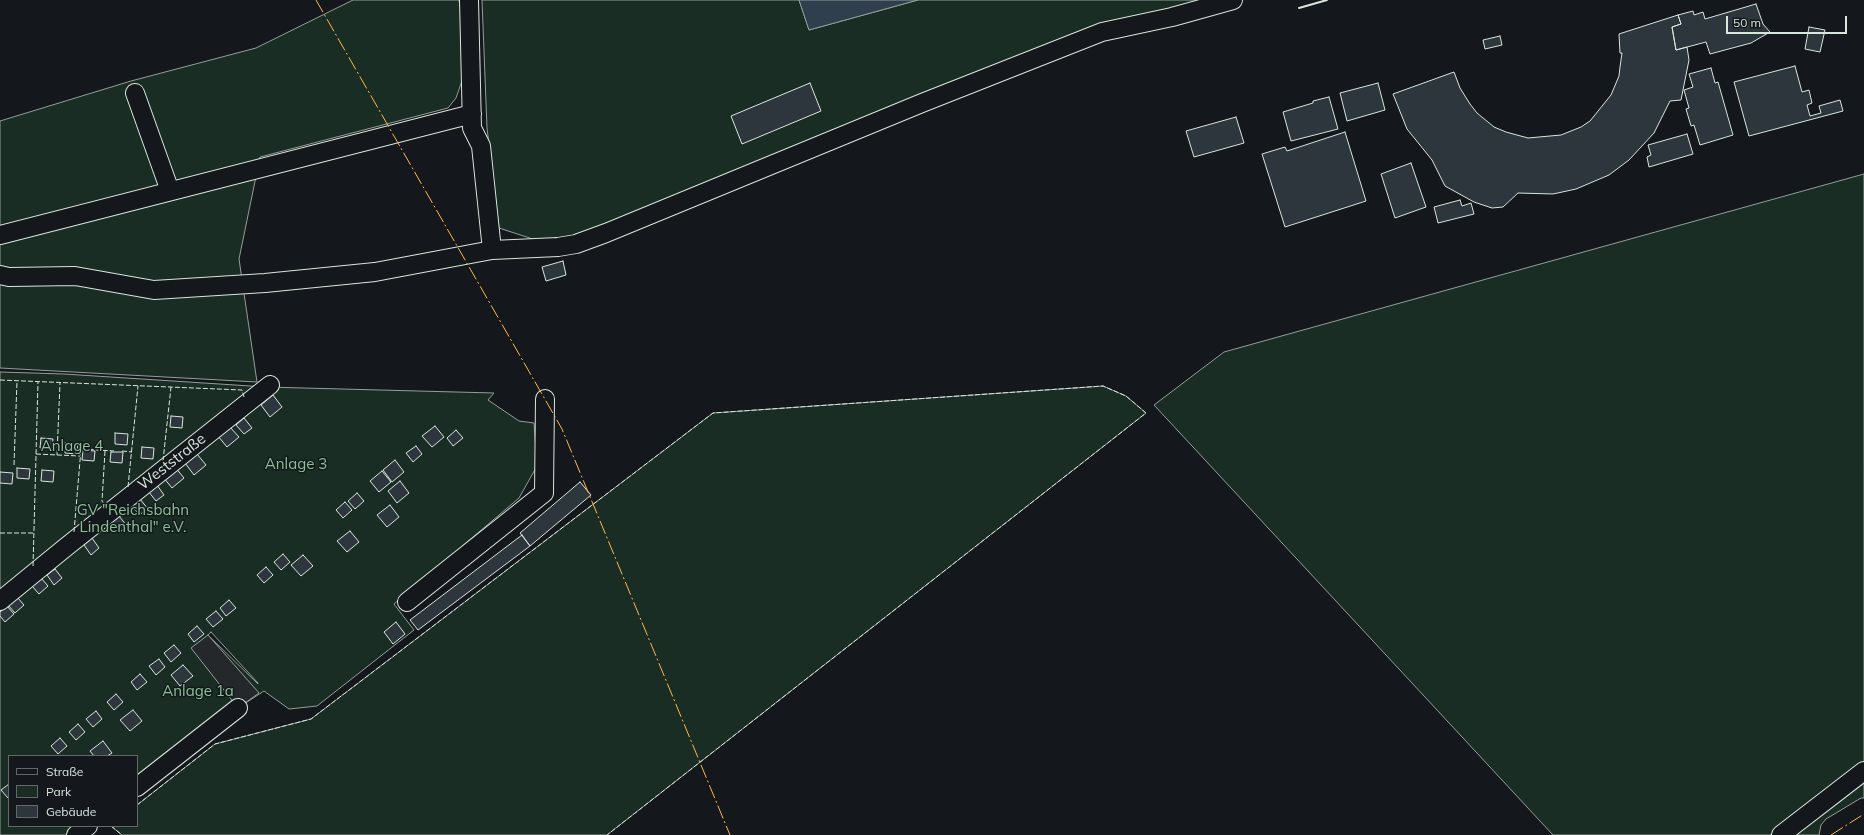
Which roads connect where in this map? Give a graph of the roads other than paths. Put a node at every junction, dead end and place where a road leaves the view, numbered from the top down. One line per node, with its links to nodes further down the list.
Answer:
1 (469, 0): 4 (street)
2 (1233, 0): 7 (street)
3 (135, 93): 5 (street)
4 (472, 114): 5 (street); 7 (street)
5 (170, 191): 6 (street)
6 (0, 235)
7 (492, 250): 8 (street)
8 (0, 275)
9 (270, 385): 11 (street, Weststraße)
10 (545, 399): 12 (street)
11 (0, 601)
12 (407, 602)
13 (238, 708): 15 (street)
14 (1864, 771): 18 (street)
15 (138, 786)
16 (87, 827): 17 (street)
17 (76, 835)
18 (1781, 835)

